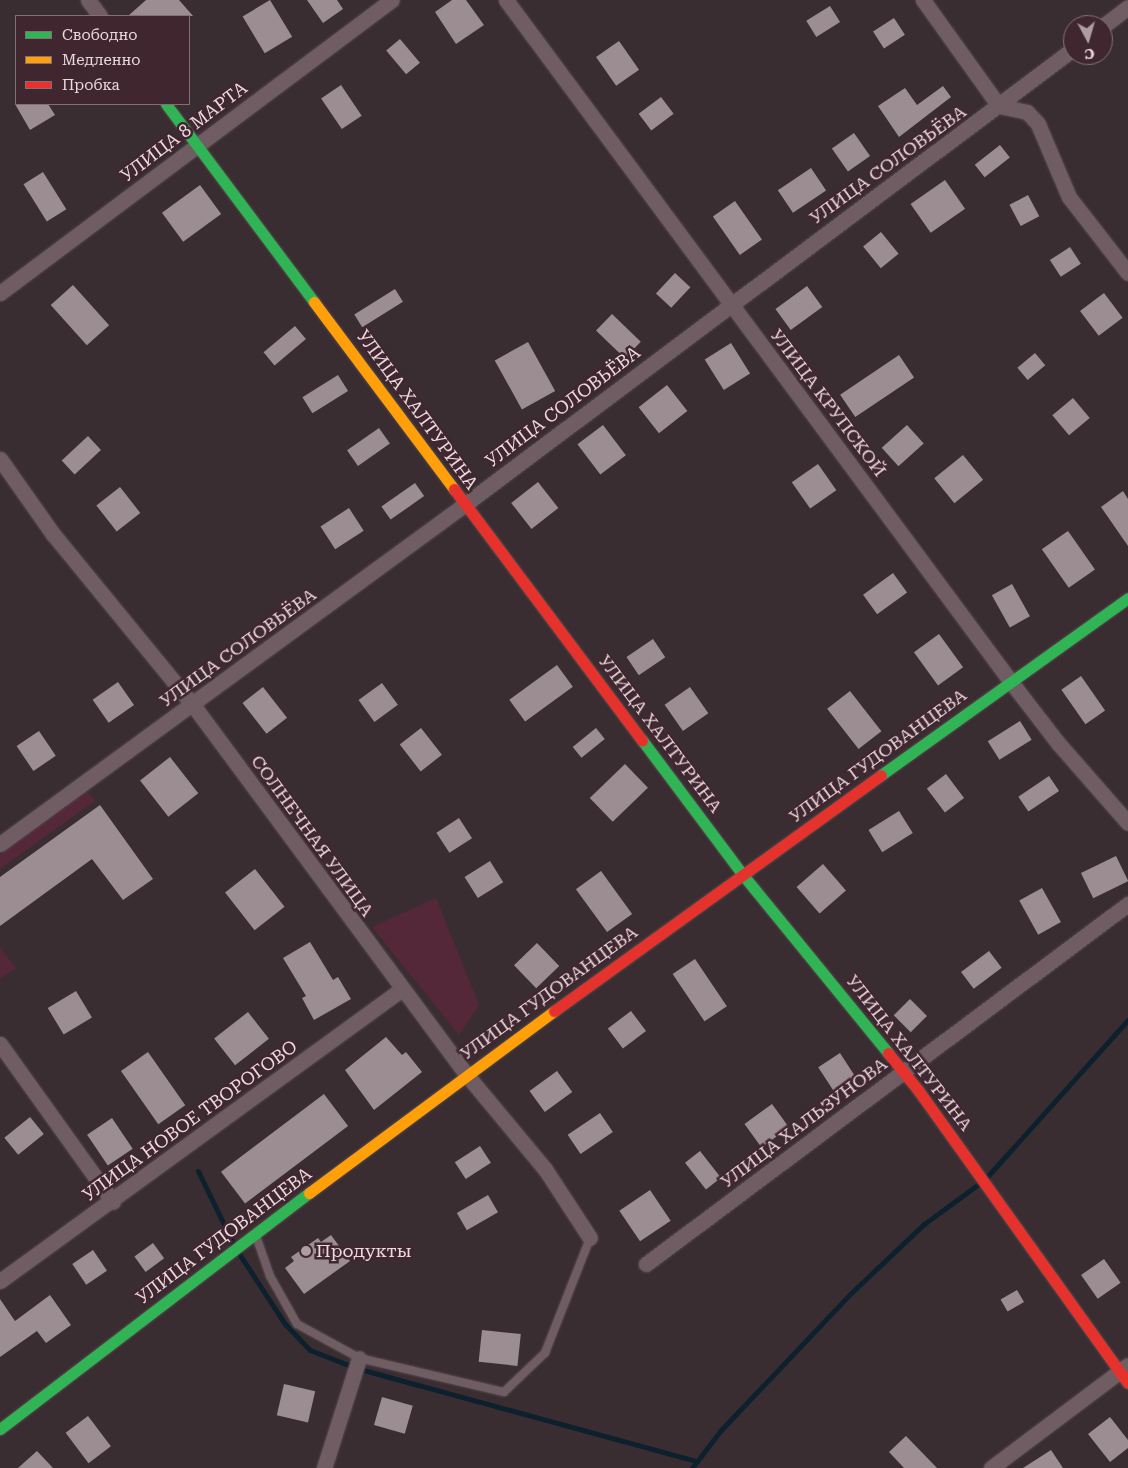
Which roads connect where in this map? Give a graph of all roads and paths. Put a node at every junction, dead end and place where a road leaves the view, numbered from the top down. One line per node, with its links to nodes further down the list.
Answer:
1 (88, 0): 6 (street)
2 (391, 0): 11 (street, УЛИЦА 8 МАРТА)
3 (506, 0): 14 (street, УЛИЦА КРУПСКОЙ)
4 (923, 0): 10 (street)
5 (1128, 7): 7 (street)
6 (99, 15)
7 (1113, 18)
8 (1063, 57): 10 (street, УЛИЦА СОЛОВЬЁВА)
9 (167, 105): 11 (street, УЛИЦА ХАЛТУРИНА)
10 (999, 106): 12 (street); 14 (street, УЛИЦА СОЛОВЬЁВА)
11 (197, 145): 13 (street, УЛИЦА 8 МАРТА); 16 (street, УЛИЦА ХАЛТУРИНА)
12 (1128, 272)
13 (0, 294)
14 (732, 305): 16 (street, УЛИЦА СОЛОВЬЁВА); 18 (street, УЛИЦА КРУПСКОЙ)
15 (0, 459): 19 (street, СОЛНЕЧНАЯ УЛИЦА)
16 (464, 505): 19 (street, УЛИЦА СОЛОВЬЁВА); 22 (street, УЛИЦА ХАЛТУРИНА)
17 (1128, 598): 18 (street, УЛИЦА ГУДОВАНЦЕВА)
18 (1012, 682): 20 (street, УЛИЦА КРУПСКОЙ); 22 (street, УЛИЦА ГУДОВАНЦЕВА)
19 (193, 705): 21 (street, УЛИЦА СОЛОВЬЁВА); 24 (street, СОЛНЕЧНАЯ УЛИЦА)
20 (1128, 823)
21 (0, 844)
22 (743, 875): 26 (street, УЛИЦА ХАЛТУРИНА); 27 (street, УЛИЦА ГУДОВАНЦЕВА)
23 (1128, 904): 26 (street, УЛИЦА ХАЛЬЗУНОВА)
24 (402, 989): 27 (street, СОЛНЕЧНАЯ УЛИЦА); 28 (street, УЛИЦА НОВОЕ ТВОРОГОВО)
25 (0, 1044): 28 (street)
26 (903, 1072): 31 (street, УЛИЦА ХАЛЬЗУНОВА); 34 (street, УЛИЦА ХАЛТУРИНА)
27 (466, 1074): 29 (street, УЛИЦА ГУДОВАНЦЕВА); 30 (street, СОЛНЕЧНАЯ УЛИЦА)
28 (113, 1202): 32 (street, УЛИЦА НОВОЕ ТВОРОГОВО)
29 (255, 1235): 33 (lane); 35 (street, УЛИЦА ГУДОВАНЦЕВА)
30 (590, 1238): 33 (lane)
31 (646, 1264)
32 (0, 1282)
33 (359, 1358): 36 (street)
34 (1125, 1373): 37 (street)
35 (0, 1429)
36 (324, 1468)
37 (991, 1468)

